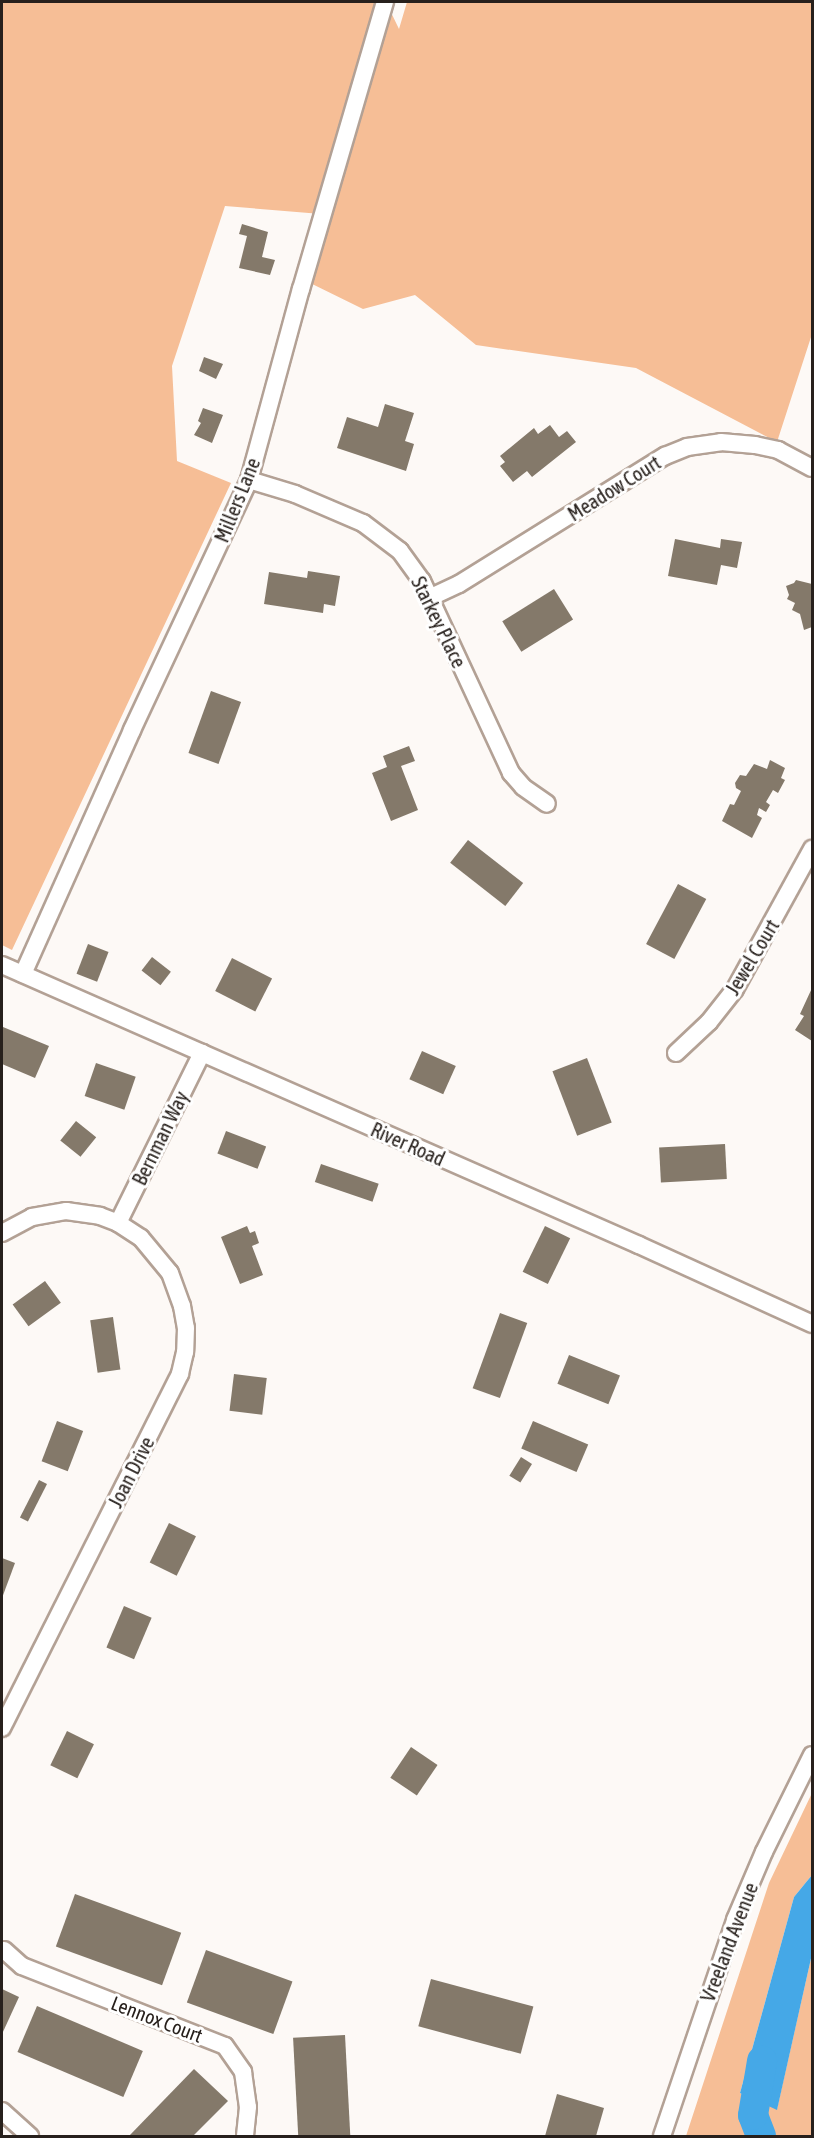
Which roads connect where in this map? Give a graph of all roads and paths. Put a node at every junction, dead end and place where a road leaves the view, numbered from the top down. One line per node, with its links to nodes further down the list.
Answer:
1 (385, 2): 3 (street, Millers Lane)
2 (813, 468): 4 (street, Meadow Court)
3 (249, 480): 4 (street, Starkey Place); 8 (street, Millers Lane)
4 (429, 598): 5 (street, Starkey Place)
5 (547, 804)
6 (813, 849): 10 (street, Jewel Court)
7 (2, 965): 8 (street, River Road)
8 (23, 974): 9 (street, River Road)
9 (202, 1053): 11 (street, Bernman Way); 13 (street, River Road)
10 (676, 1053)
11 (118, 1223): 12 (street, Joan Drive); 14 (street, Joan Drive)
12 (2, 1233)
13 (813, 1324)
14 (2, 1728)
15 (813, 1755): 20 (street, Vreeland Avenue)
16 (4, 1950): 19 (street, Lennox Court)
17 (2, 2111): 18 (street)
18 (30, 2136)
19 (245, 2136)
20 (662, 2136)

